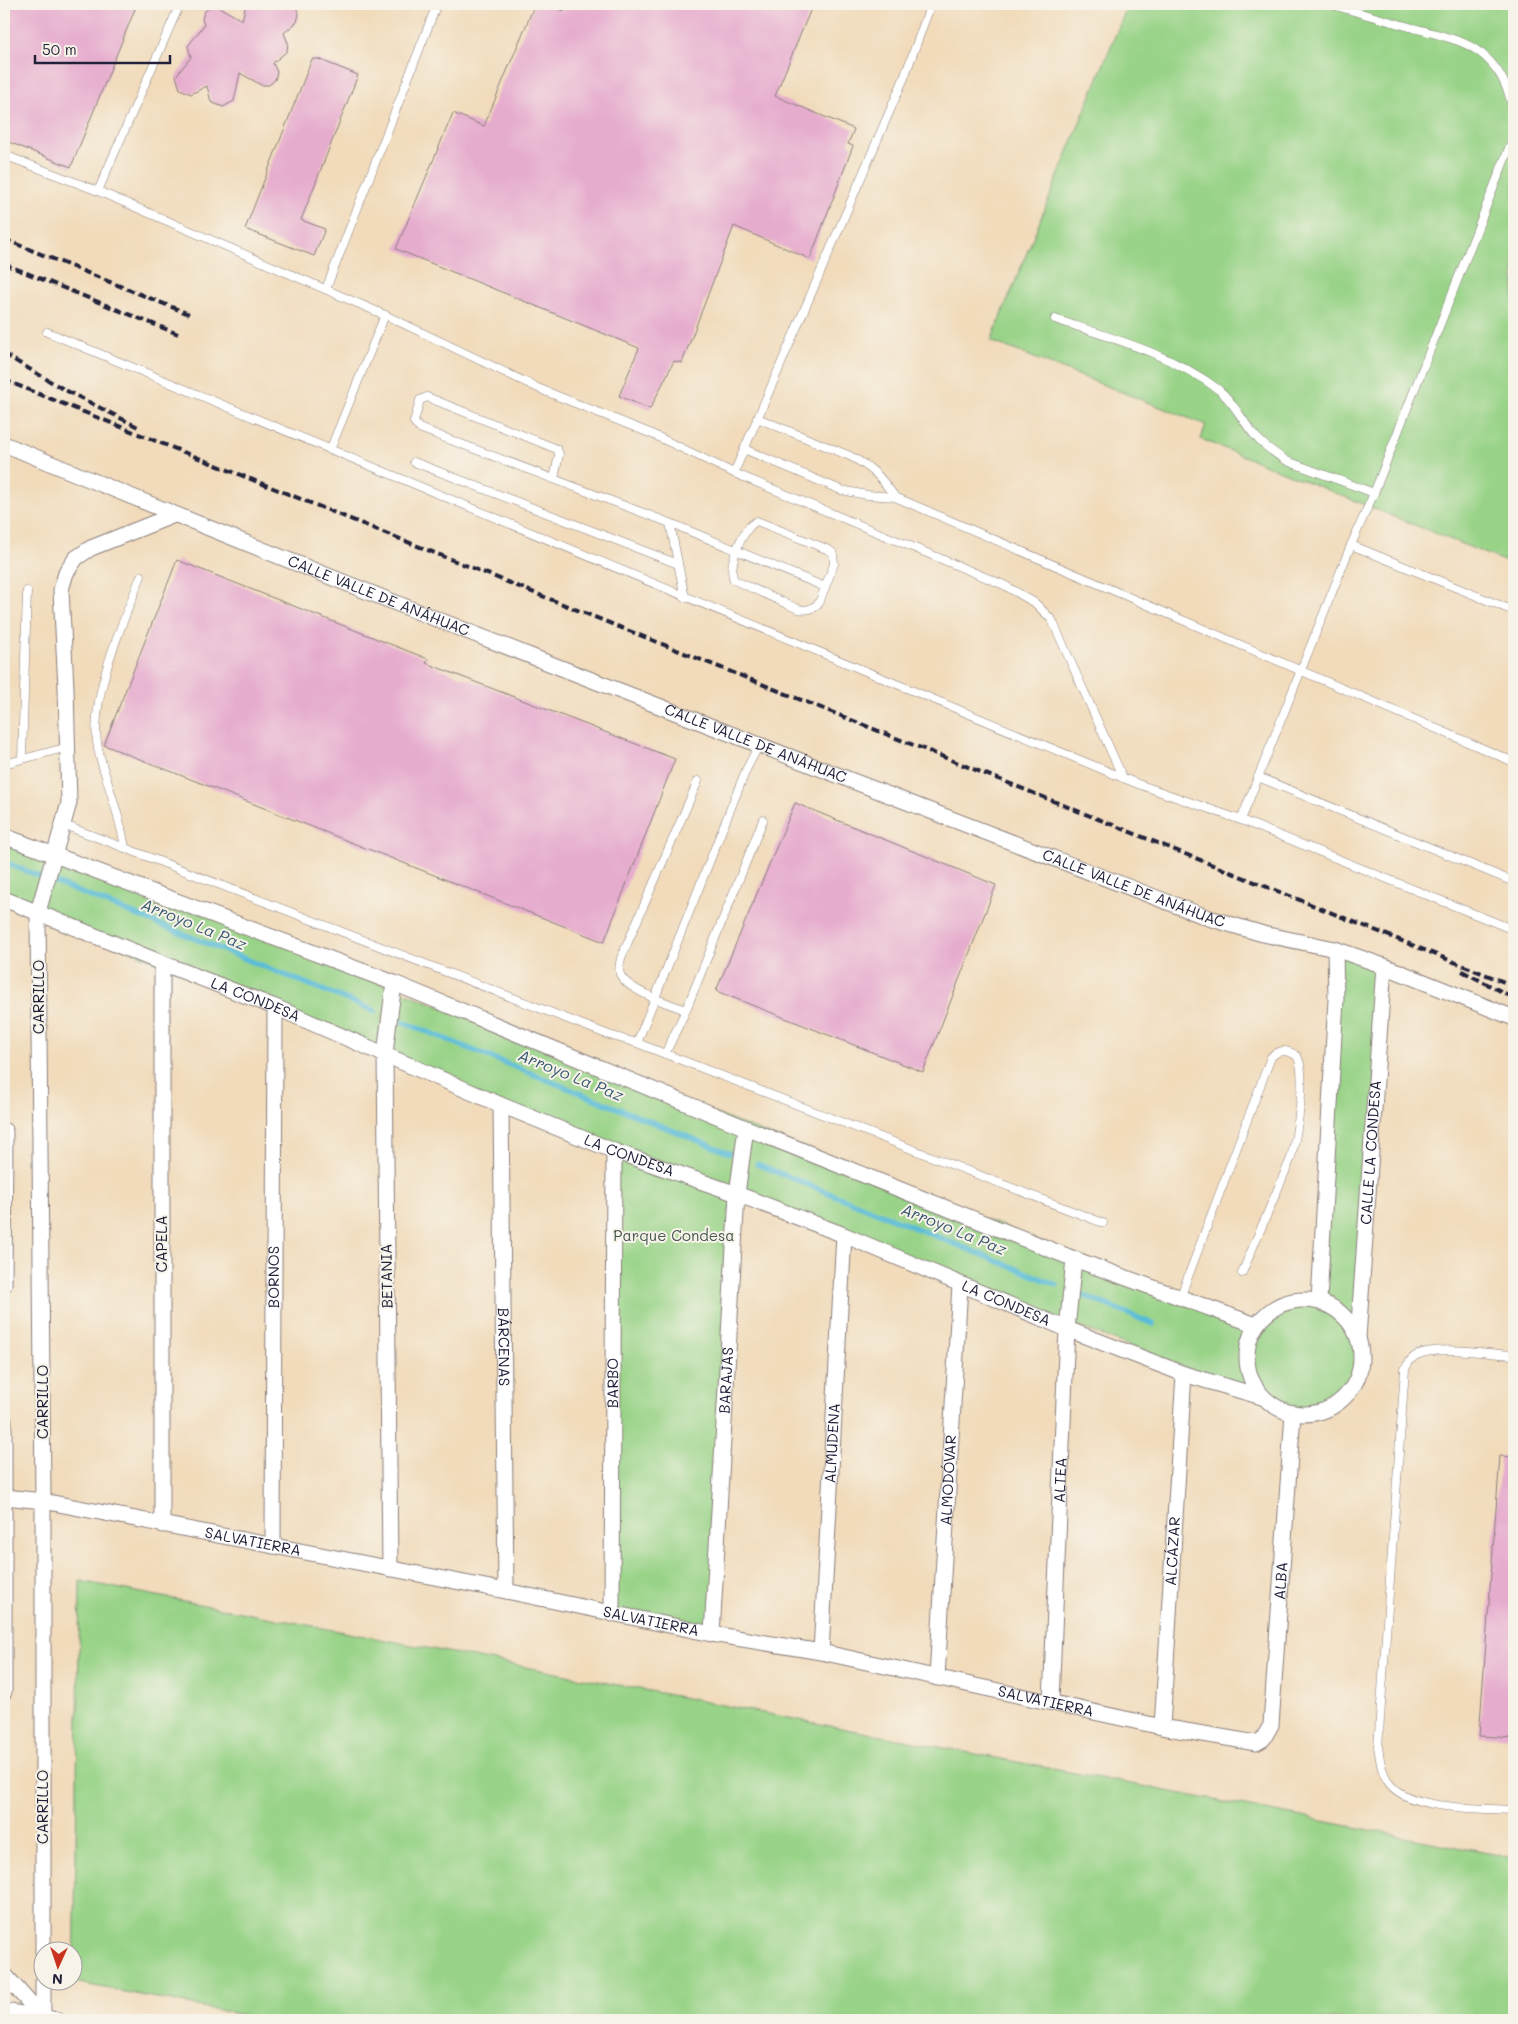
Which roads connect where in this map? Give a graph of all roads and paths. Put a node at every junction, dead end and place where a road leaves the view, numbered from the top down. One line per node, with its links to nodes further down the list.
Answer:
1 (180, 4): 6 (lane)
2 (437, 4): 7 (lane)
3 (931, 4): 11 (lane)
4 (1329, 4): 18 (lane)
5 (4, 155): 6 (lane)
6 (98, 191): 7 (lane)
7 (326, 289): 8 (lane)
8 (385, 315): 14 (lane); 16 (lane)
9 (1056, 319): 18 (lane)
10 (47, 332): 14 (lane)
11 (757, 418): 13 (lane); 19 (lane)
12 (4, 444): 20 (street, CALLE VALLE DE ANÁHUAC)
13 (744, 449): 16 (lane); 19 (lane)
14 (330, 450): 28 (lane)
15 (414, 462): 24 (lane)
16 (734, 474): 37 (lane)
17 (554, 479): 17 (lane); 21 (lane)
18 (1374, 493): 22 (lane)
19 (895, 497): 30 (lane)
20 (174, 515): 31 (street, CALLE VALLE DE ANÁHUAC); 32 (street, CARRILLO)
21 (670, 523): 23 (lane); 24 (lane)
22 (1351, 545): 29 (lane); 30 (lane)
23 (737, 550): 26 (lane); 26 (lane); 26 (lane)
24 (678, 564): 28 (lane)
25 (141, 576): 43 (lane)
26 (825, 587)
27 (27, 591): 33 (lane)
28 (685, 598): 37 (lane)
29 (1514, 611)
30 (1300, 672): 34 (lane); 36 (lane)
31 (759, 745): 49 (street, CALLE VALLE DE ANÁHUAC); 53 (lane)
32 (68, 747): 33 (lane); 41 (street, CARRILLO)
33 (22, 759): 35 (lane)
34 (1514, 762)
35 (4, 764)
36 (1258, 776): 40 (lane); 45 (lane)
37 (1123, 778): 40 (lane)
38 (698, 781): 53 (lane)
39 (763, 820): 55 (lane)
40 (1241, 820): 48 (lane)
41 (64, 825): 43 (lane); 44 (street, CARRILLO)
42 (4, 836): 44 (street)
43 (125, 848): 57 (lane)
44 (53, 859): 47 (street, CARRILLO); 52 (street)
45 (1514, 882)
46 (4, 899): 47 (street, LA CONDESA)
47 (39, 907): 50 (street, LA CONDESA); 82 (street, CARRILLO)
48 (1514, 930)
49 (1335, 949): 51 (street, CALLE VALLE DE ANÁHUAC); 72 (street)
50 (162, 963): 54 (street, LA CONDESA); 83 (street, CAPELA)
51 (1384, 966): 56 (street, CALLE VALLE DE ANÁHUAC); 75 (street, CALLE LA CONDESA)
52 (394, 983): 58 (street, BETANIA); 61 (street)
53 (655, 998): 55 (lane); 57 (lane)
54 (275, 1007): 58 (street, LA CONDESA); 84 (street, BORNOS)
55 (686, 1010): 59 (lane)
56 (1514, 1018)
57 (637, 1043): 59 (lane)
58 (385, 1054): 60 (street, LA CONDESA); 85 (street, BETANIA)
59 (665, 1054): 65 (lane)
60 (502, 1105): 63 (street, LA CONDESA); 86 (street, BÁRCENAS)
61 (746, 1128): 64 (street, BARAJAS); 67 (street)
62 (4, 1131): 70 (street)
63 (614, 1151): 64 (street, LA CONDESA); 87 (street, BARBO)
64 (737, 1194): 66 (street, LA CONDESA); 88 (street, BARAJAS)
65 (1102, 1223)
66 (844, 1236): 69 (street, LA CONDESA); 89 (street, ALMUDENA)
67 (1074, 1259): 71 (street); 74 (street, ALTEA)
68 (1242, 1273): 71 (lane)
69 (960, 1284): 74 (street, LA CONDESA); 90 (street, ALMODÓVAR)
70 (4, 1285)
71 (1180, 1298): 73 (street)
72 (1319, 1301): 73 (street); 75 (street)
73 (1256, 1325): 78 (street)
74 (1068, 1329): 77 (street, LA CONDESA); 92 (street, ALTEA)
75 (1358, 1338): 79 (street)
76 (1514, 1355): 95 (lane)
77 (1184, 1374): 78 (street, LA CONDESA); 93 (street, ALCÁZAR)
78 (1262, 1396): 79 (street)
79 (1293, 1413): 94 (street, ALBA)
80 (4, 1421): 81 (street)
81 (5, 1497): 82 (street, SALVATIERRA); 91 (street)
82 (43, 1501): 83 (street, SALVATIERRA); 96 (street, CARRILLO)
83 (162, 1525): 84 (street, SALVATIERRA)
84 (273, 1546): 85 (street, SALVATIERRA)
85 (390, 1569): 86 (street, SALVATIERRA)
86 (506, 1591): 87 (street, SALVATIERRA)
87 (612, 1614): 88 (street, SALVATIERRA)
88 (712, 1634): 89 (street, SALVATIERRA)
89 (821, 1652): 90 (street, SALVATIERRA)
90 (937, 1678): 92 (street, SALVATIERRA)
91 (4, 1692)
92 (1051, 1701): 93 (street, SALVATIERRA)
93 (1162, 1726): 94 (street, SALVATIERRA)
94 (1256, 1743)
95 (1514, 1810)
96 (43, 1942)
97 (4, 1974): 100 (street)
98 (43, 1992): 100 (street)
99 (4, 2011): 100 (street)
100 (47, 2019)

